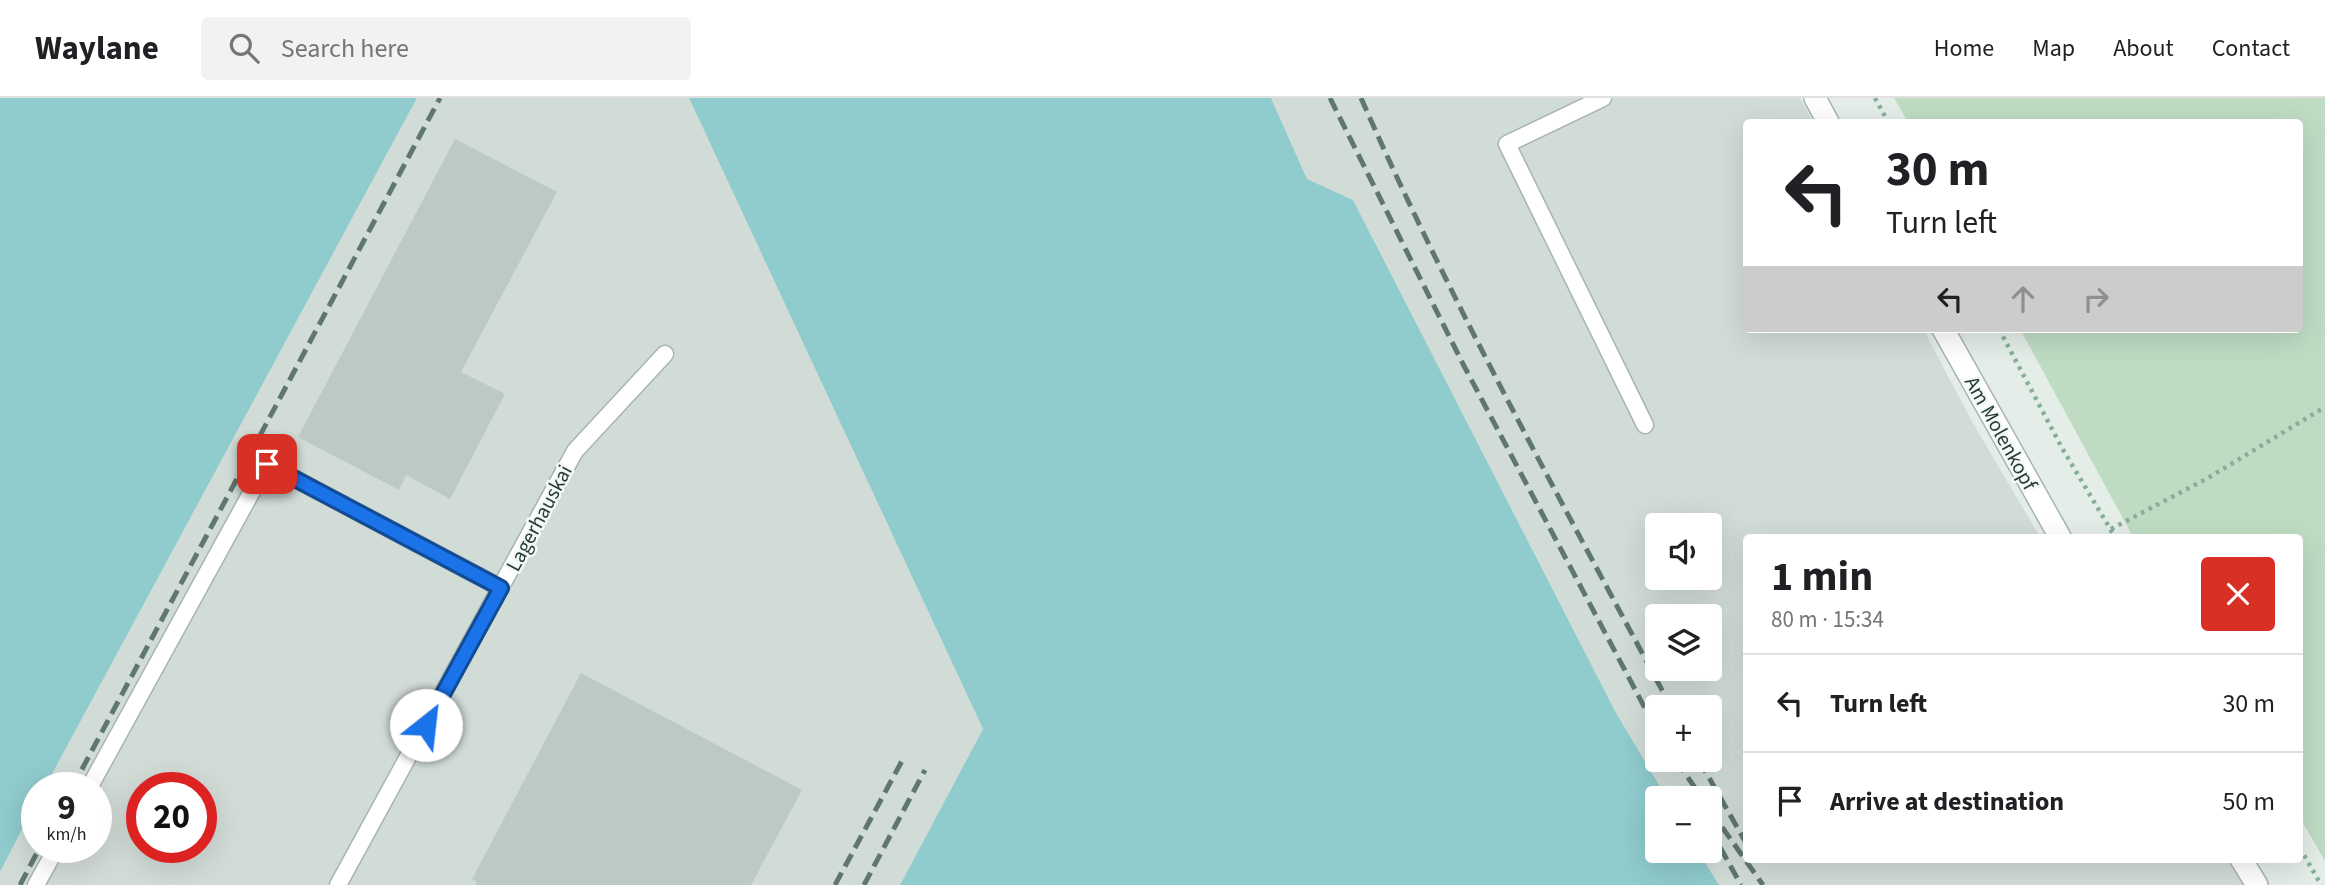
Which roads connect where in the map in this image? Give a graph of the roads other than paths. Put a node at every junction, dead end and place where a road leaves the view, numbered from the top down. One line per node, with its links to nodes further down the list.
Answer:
1 (1604, 98): 6 (lane)
2 (1815, 98): 3 (street)
3 (1826, 119)
4 (1945, 333): 7 (street, Am Molenkopf)
5 (665, 354): 8 (lane, Lagerhauskai)
6 (1645, 425)
7 (2058, 534)
8 (501, 588): 9 (lane); 13 (lane, Lagerhauskai)
9 (98, 772)
10 (48, 863): 12 (lane)
11 (2243, 863): 14 (street)
12 (36, 885)
13 (338, 885)
14 (2257, 885)

